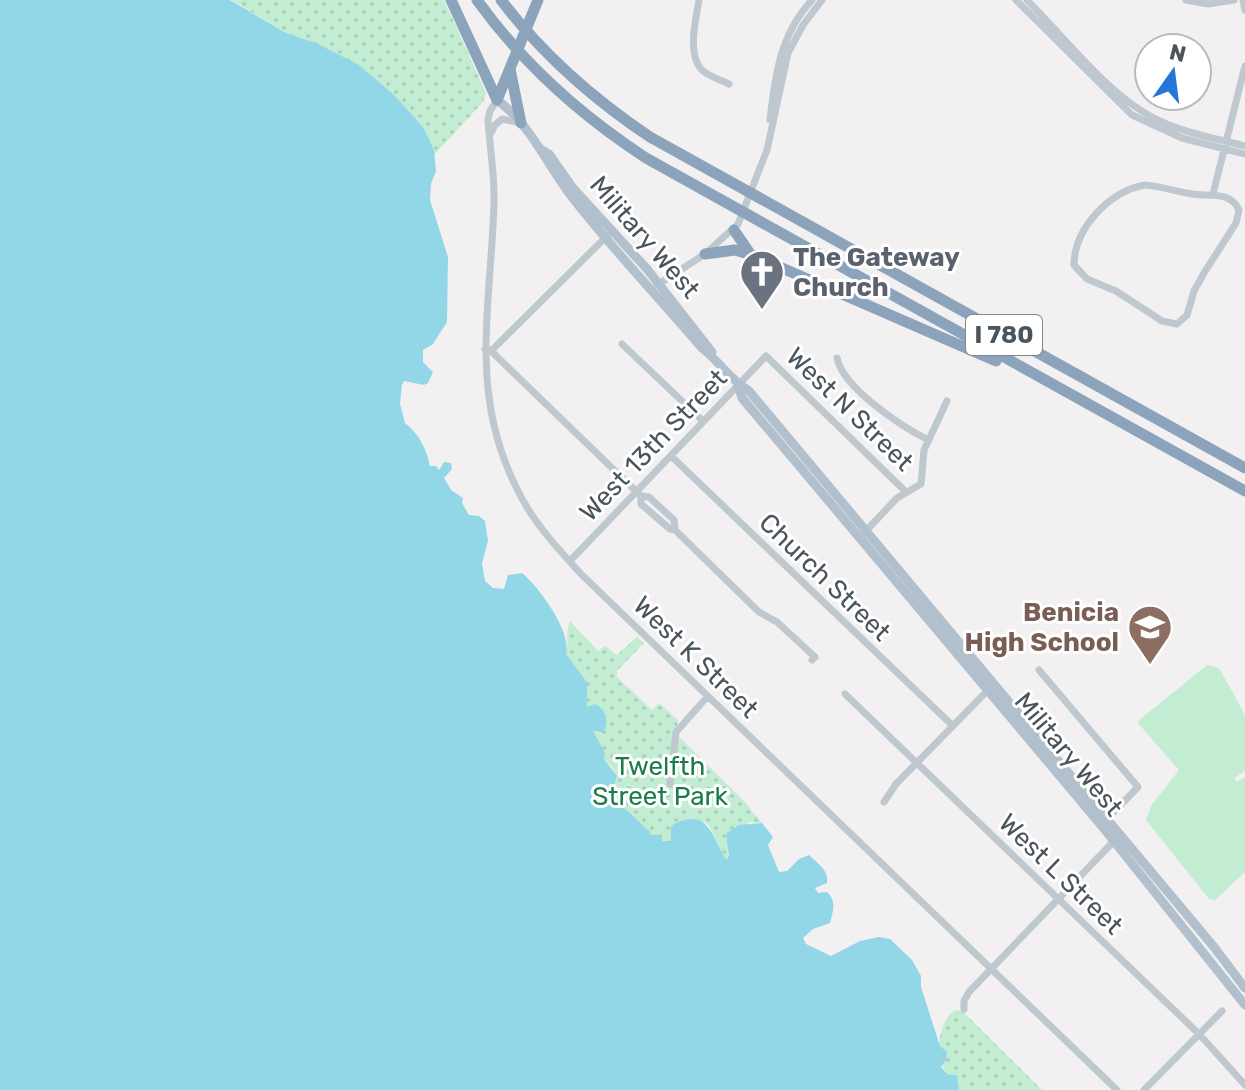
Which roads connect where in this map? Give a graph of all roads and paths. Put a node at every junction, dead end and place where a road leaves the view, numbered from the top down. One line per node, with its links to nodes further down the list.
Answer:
1 (451, 0): 18 (highway)
2 (477, 0): 36 (highway, I 780)
3 (504, 0): 41 (highway, I 780)
4 (538, 0): 15 (highway)
5 (699, 0): 16 (street)
6 (812, 0): 23 (street)
7 (822, 0): 23 (street)
8 (1016, 0): 21 (street)
9 (1027, 0): 21 (street)
10 (1186, 0): 11 (street)
11 (1234, 0)
12 (1243, 0): 13 (street)
13 (1245, 10)
14 (1245, 66): 17 (street)
15 (510, 69): 18 (highway); 19 (highway)
16 (729, 84)
17 (1242, 96): 21 (street)
18 (497, 100): 19 (main road, Military West); 20 (street, West K Street)
19 (521, 123): 20 (street); 27 (main road, Military West)
20 (489, 139): 32 (street, West K Street)
21 (1225, 145): 22 (street); 24 (street); 25 (street)
22 (1245, 146)
23 (767, 150): 26 (street)
24 (1245, 154)
25 (1213, 194): 25 (street)
26 (734, 230): 28 (street); 29 (highway)
27 (609, 234): 30 (main road, Military West); 32 (street)
28 (705, 254): 29 (highway); 30 (street)
29 (752, 255): 36 (highway)
30 (656, 287): 35 (main road, Military West)
31 (622, 344): 38 (street)
32 (488, 350): 44 (street); 46 (street, West K Street)
33 (766, 356): 35 (street, West 13th Street); 42 (street, West N Street)
34 (837, 358): 39 (street)
35 (738, 385): 38 (street, West 13th Street); 45 (main road, Military West)
36 (1080, 400): 43 (highway, I 780)
37 (947, 401): 39 (street)
38 (703, 421): 40 (street, West 13th Street)
39 (928, 440): 42 (street)
40 (671, 456): 44 (street, West 13th Street); 52 (street, Church Street)
41 (1245, 468)
42 (905, 491): 45 (street)
43 (1245, 491)
44 (639, 494): 46 (street, West 13th Street); 47 (street)
45 (864, 533): 49 (main road, Military West)
46 (570, 561): 51 (street, West K Street)
47 (812, 660)
48 (1039, 670): 56 (street)
49 (990, 688): 52 (street); 56 (main road, Military West)
50 (845, 694): 53 (street, West L Street)
51 (708, 696): 54 (street); 59 (street, West K Street)
52 (953, 726): 53 (street)
53 (917, 763): 55 (street); 58 (street, West L Street)
54 (670, 784)
55 (884, 802)
56 (1104, 822): 57 (main road, Military West)
57 (1117, 838): 58 (street); 60 (main road, Military West); 61 (main road, Military West)
58 (1058, 899): 59 (street); 64 (street, West L Street)
59 (991, 970): 62 (street); 66 (street, West K Street)
60 (1245, 988)
61 (1245, 1005)
62 (964, 1009)
63 (1222, 1011): 64 (street)
64 (1199, 1034): 65 (street, West L Street); 67 (street)
65 (1245, 1085)
66 (1117, 1090)
67 (1144, 1090)

